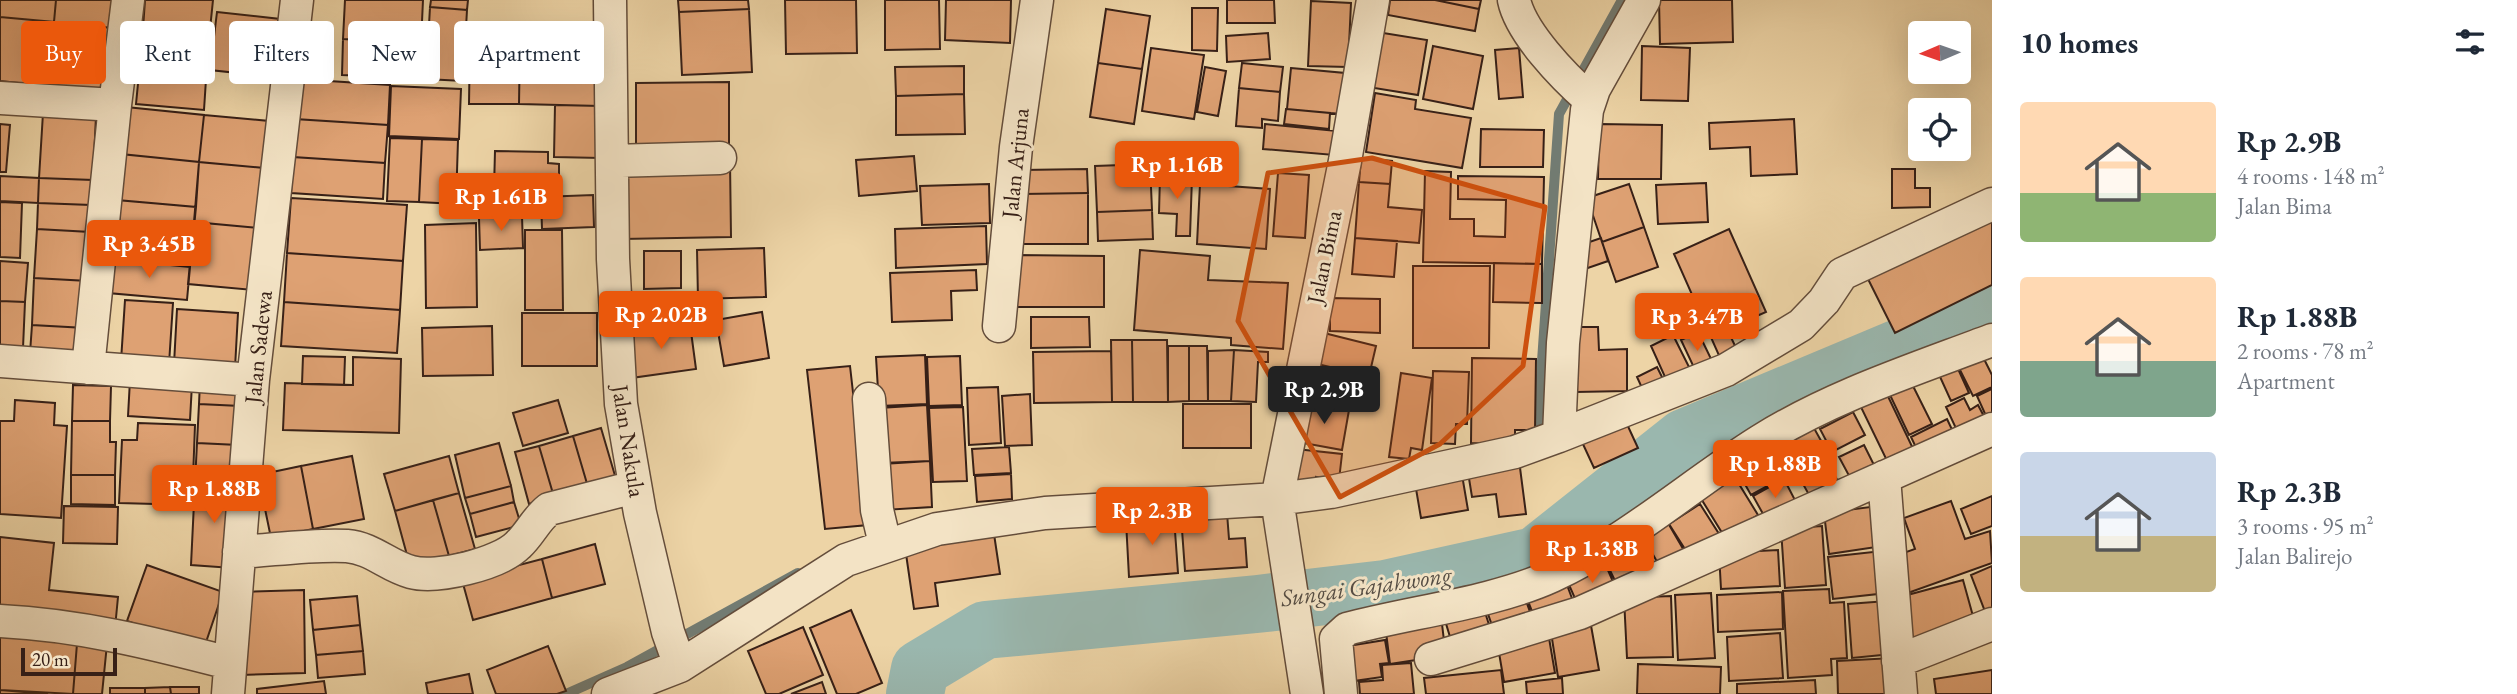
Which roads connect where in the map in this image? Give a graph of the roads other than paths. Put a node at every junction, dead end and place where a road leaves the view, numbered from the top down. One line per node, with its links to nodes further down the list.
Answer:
1 (128, 0): 10 (street)
2 (297, 0): 18 (street, Jalan Sadewa)
3 (610, 0): 12 (street, Jalan Nakula)
4 (1037, 0): 14 (street, Jalan Arjuna)
5 (1373, 0): 24 (street, Jalan Bima)
6 (1514, 0): 8 (street)
7 (1644, 0): 8 (street)
8 (1578, 89): 21 (street)
9 (0, 98): 10 (street)
10 (115, 105): 17 (street)
11 (720, 158): 12 (street)
12 (612, 161): 23 (street, Jalan Nakula)
13 (1992, 204): 21 (street)
14 (999, 326)
15 (1992, 340): 35 (street)
16 (0, 361): 17 (street)
17 (88, 368): 18 (street)
18 (253, 380): 26 (street, Jalan Sadewa)
19 (869, 399): 25 (street)
20 (1992, 429): 22 (street)
21 (1559, 436): 24 (street)
22 (1884, 477): 30 (street); 31 (street)
23 (635, 487): 26 (street); 29 (street, Jalan Nakula)
24 (1278, 507): 25 (street); 34 (street, Jalan Bima)
25 (883, 536): 29 (street)
26 (239, 552): 32 (street, Jalan Sadewa)
27 (0, 621): 32 (street)
28 (1992, 624): 31 (street)
29 (674, 651): 33 (street)
30 (1431, 659)
31 (1898, 661): 36 (street)
32 (228, 679)
33 (608, 694)
34 (1307, 694)
35 (1341, 694)
36 (1901, 694)

